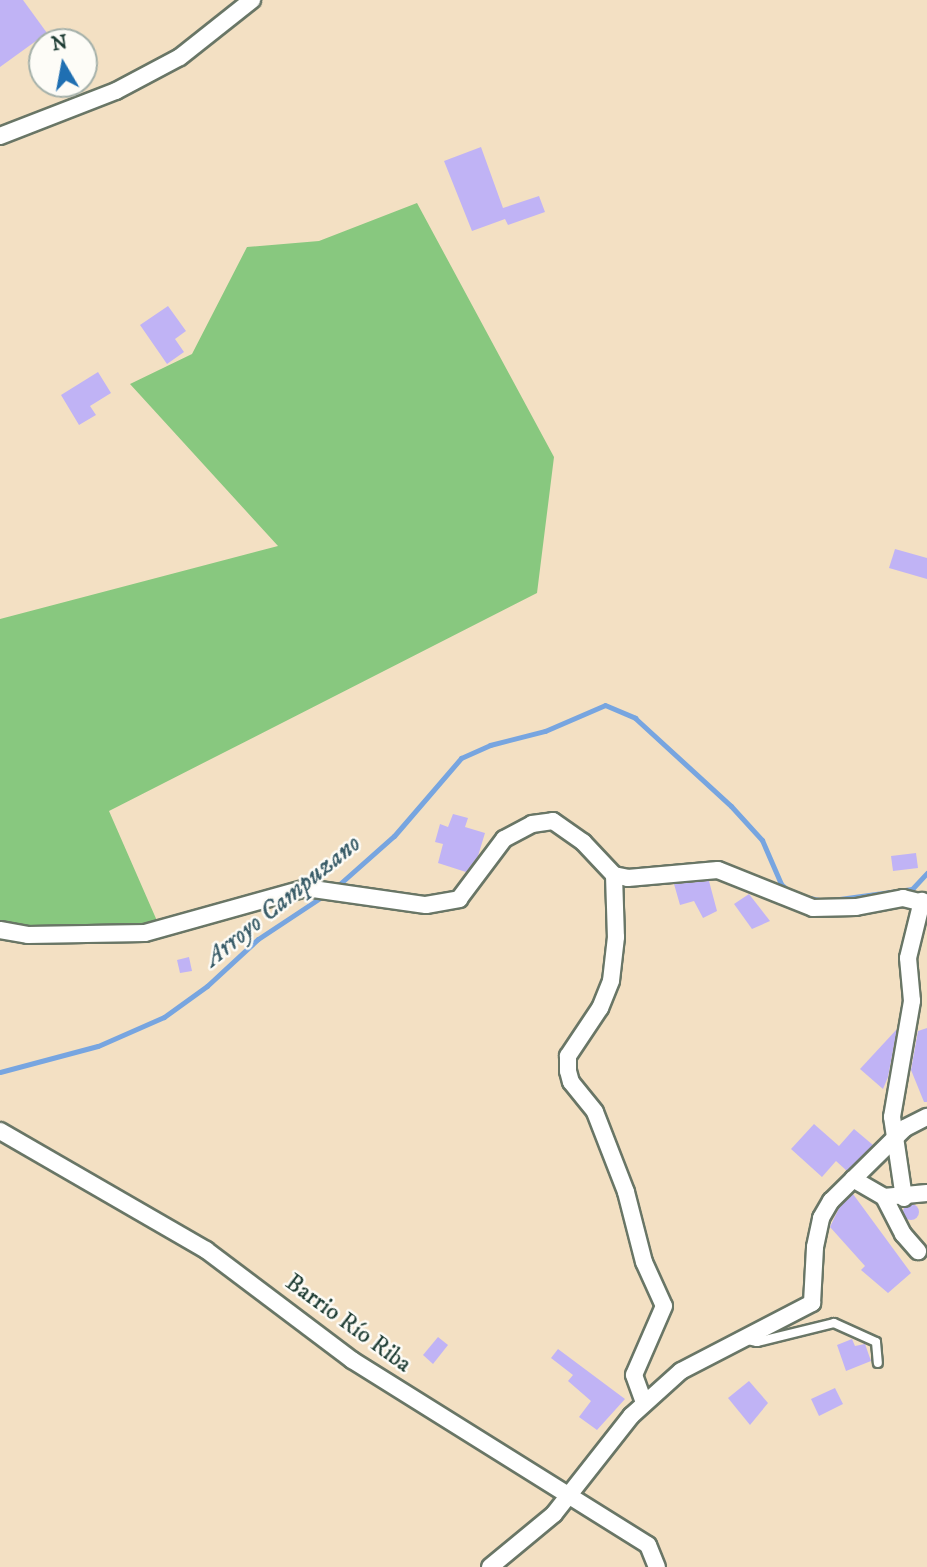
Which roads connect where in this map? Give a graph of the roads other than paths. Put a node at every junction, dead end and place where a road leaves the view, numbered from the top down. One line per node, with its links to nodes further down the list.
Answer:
1 (252, 0): 2 (street)
2 (0, 136)
3 (614, 875): 4 (street); 5 (street); 16 (street)
4 (925, 902): 8 (street)
5 (0, 930)
6 (927, 1117): 8 (street)
7 (0, 1131): 17 (street, Barrio Río Riba)
8 (894, 1140): 9 (street); 12 (street)
9 (853, 1179): 11 (street); 14 (street)
10 (927, 1193): 12 (street)
11 (884, 1197): 12 (street); 13 (street)
12 (904, 1198)
13 (918, 1251)
14 (745, 1339): 15 (lane); 16 (street)
15 (878, 1363)
16 (644, 1403): 17 (street)
17 (569, 1493): 18 (street); 19 (street, Barrio Río Riba)
18 (490, 1567)
19 (657, 1567)

